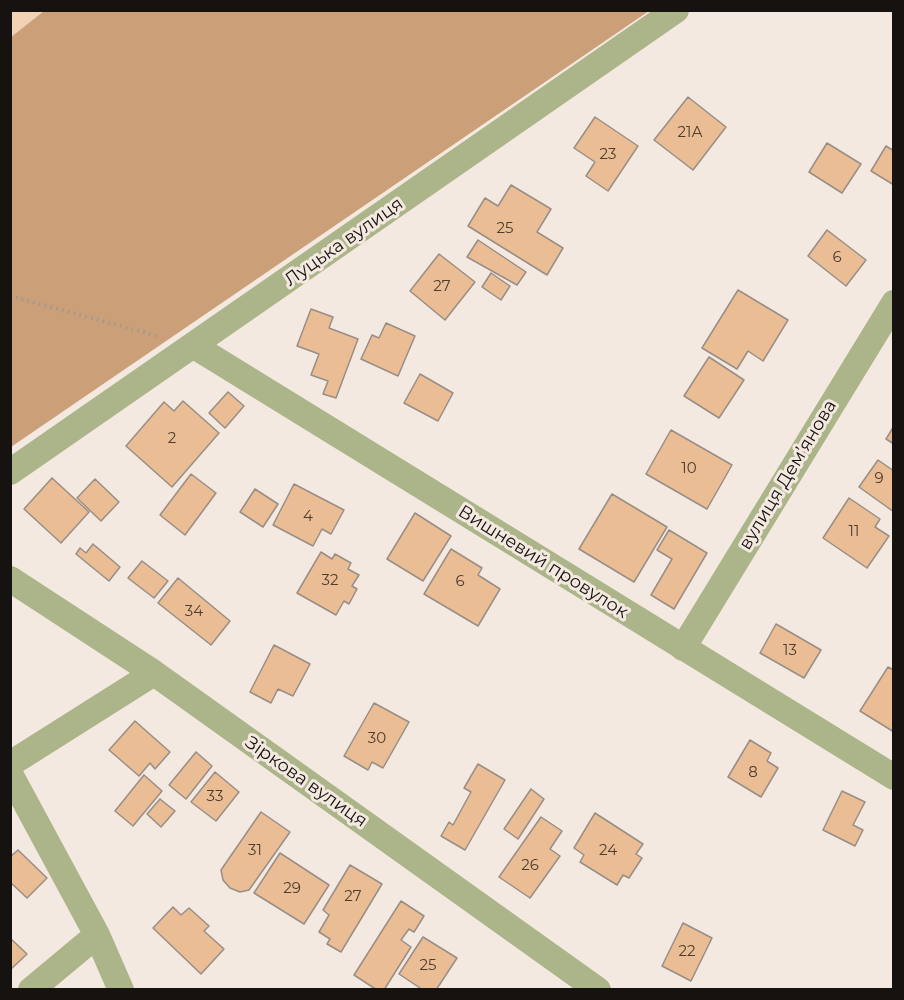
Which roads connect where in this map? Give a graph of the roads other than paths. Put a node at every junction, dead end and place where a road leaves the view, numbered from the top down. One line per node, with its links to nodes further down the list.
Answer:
1 (676, 10): 3 (street, Луцька вулиця)
2 (894, 303): 6 (street, вулиця Демʼянова)
3 (194, 346): 4 (street, Луцька вулиця); 6 (street, Вишневий провулок)
4 (10, 472)
5 (10, 579): 7 (street, Зіркова вулиця)
6 (683, 648): 10 (street, Вишневий провулок)
7 (154, 674): 8 (street); 14 (street, Зіркова вулиця)
8 (10, 764)
9 (10, 774): 11 (street)
10 (894, 777)
11 (97, 934): 12 (street); 13 (street)
12 (31, 990)
13 (121, 990)
14 (598, 990)

